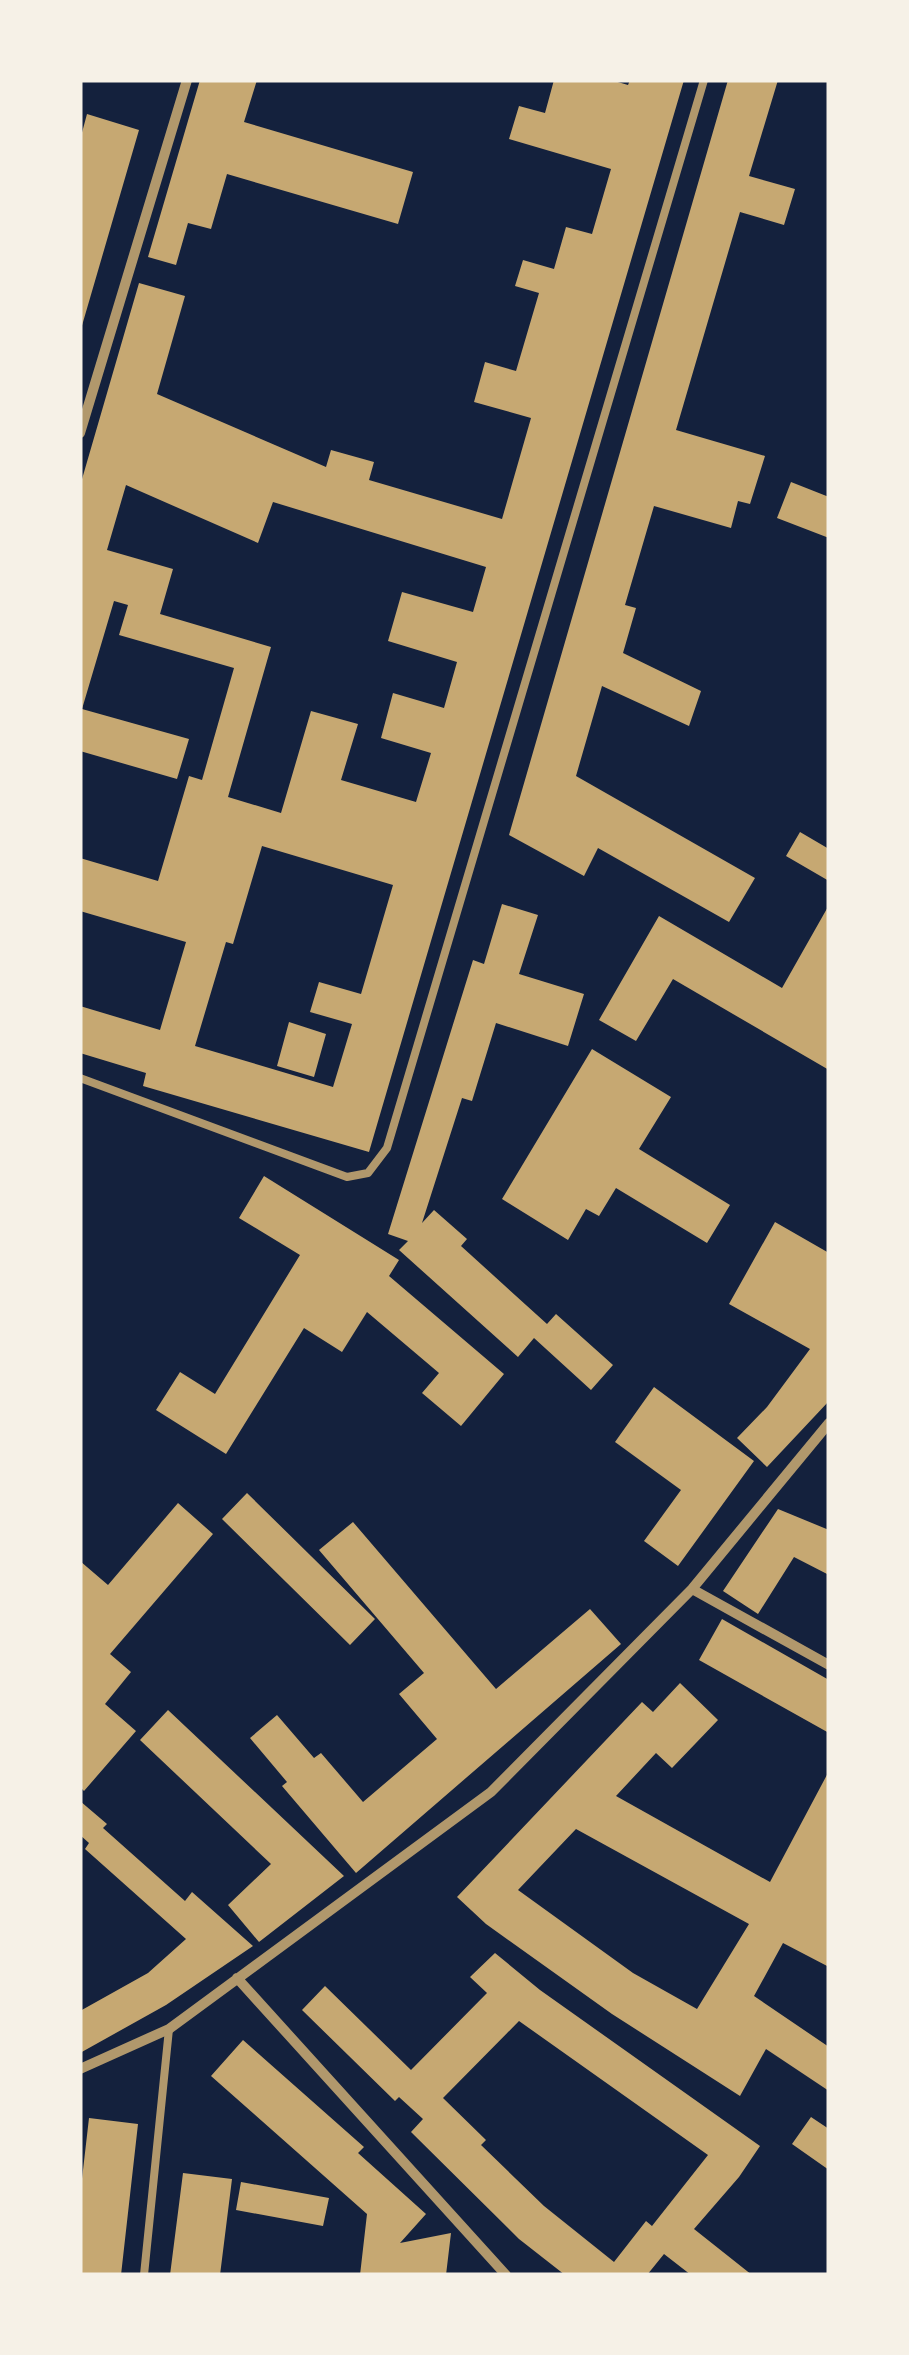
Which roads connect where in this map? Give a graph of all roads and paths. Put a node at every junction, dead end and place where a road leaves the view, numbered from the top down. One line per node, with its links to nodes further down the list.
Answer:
1 (187, 80): 3 (street)
2 (704, 80): 4 (lane)
3 (80, 433)
4 (80, 1078)
5 (829, 1422): 6 (street)
6 (692, 1590): 7 (street); 8 (street)
7 (829, 1665)
8 (238, 1978): 9 (street); 12 (street)
9 (169, 2029): 10 (street); 11 (lane)
10 (80, 2068)
11 (144, 2275)
12 (506, 2275)

